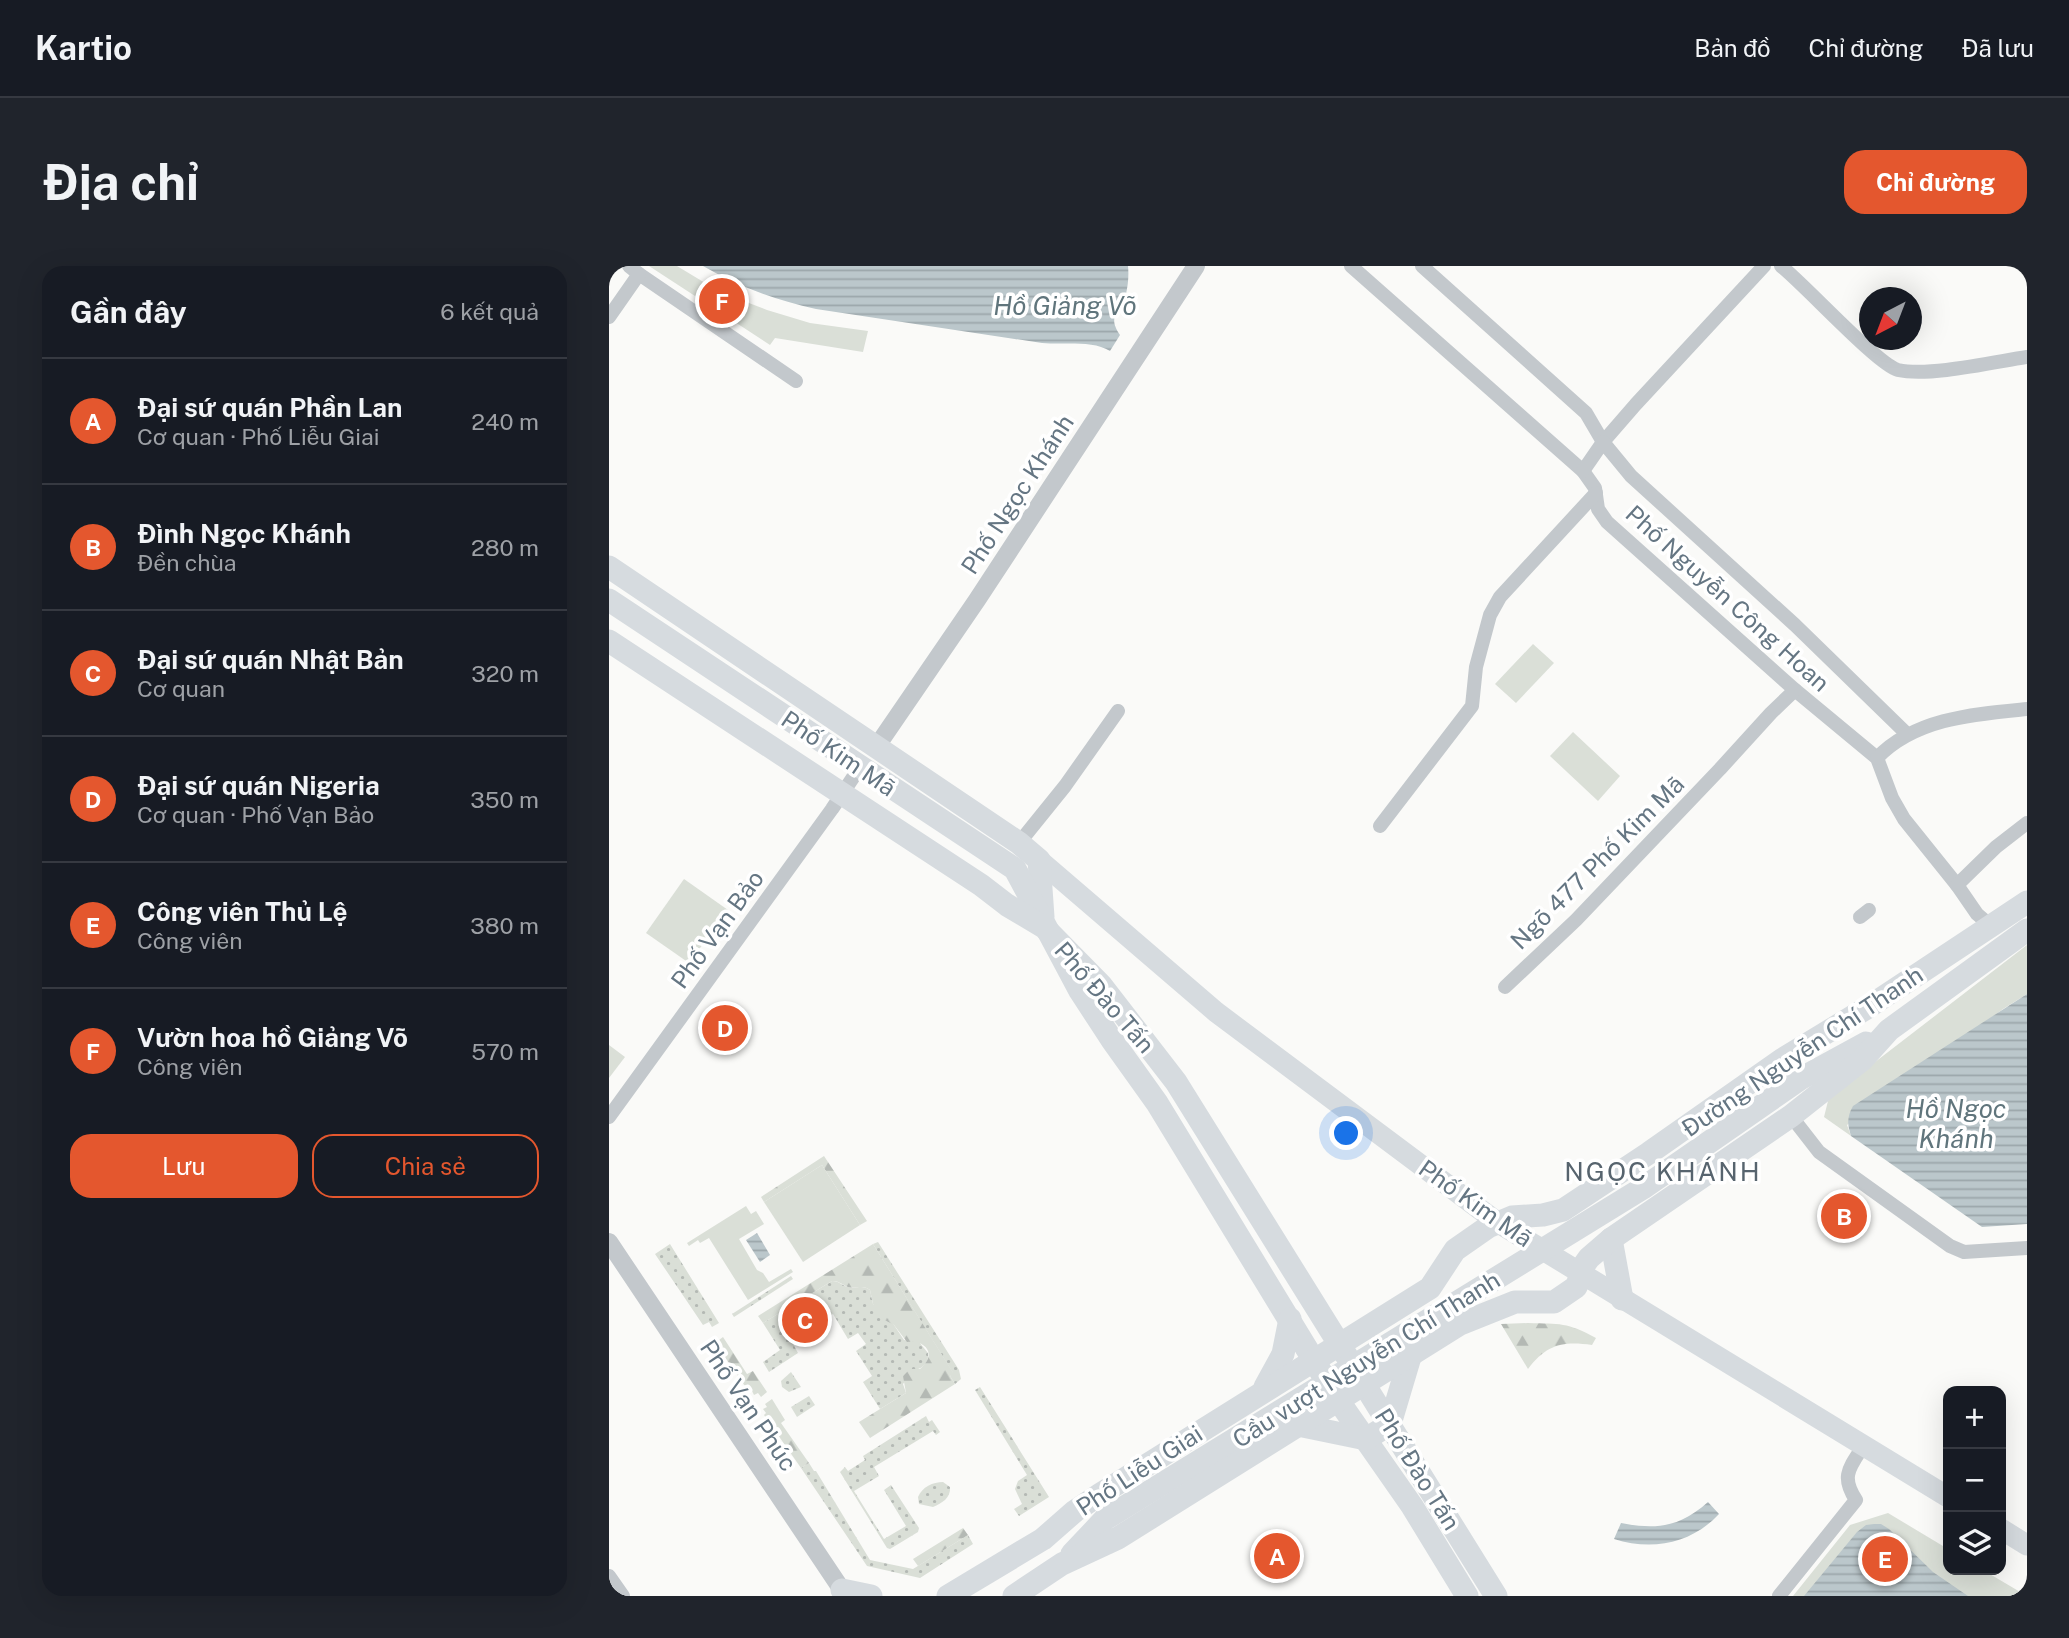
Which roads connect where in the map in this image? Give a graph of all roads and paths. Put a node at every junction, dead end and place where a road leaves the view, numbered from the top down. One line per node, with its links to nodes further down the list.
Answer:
1 (1196, 266): 22 (street, Phố Ngọc Khánh)
2 (1351, 266): 11 (street, Phố Nguyễn Công Hoan)
3 (1422, 266): 10 (street, Phố Nguyễn Công Hoan)
4 (1764, 266): 10 (street)
5 (1781, 266): 8 (street)
6 (634, 270): 7 (street); 9 (street)
7 (609, 317)
8 (2027, 357)
9 (796, 381)
10 (1604, 442): 11 (street); 21 (street, Phố Nguyễn Công Hoan)
11 (1583, 471): 12 (street, Phố Nguyễn Công Hoan)
12 (1596, 494): 18 (street, Phố Nguyễn Công Hoan); 27 (street)
13 (609, 567): 16 (main road, Phố Kim Mã)
14 (609, 600): 17 (main road, Phố Kim Mã)
15 (609, 641): 25 (main road, Phố Kim Mã)
16 (723, 642): 17 (main road); 22 (main road, Phố Kim Mã)
17 (708, 666): 24 (main road, Phố Kim Mã)
18 (1795, 690): 23 (street, Phố Nguyễn Công Hoan); 35 (street, Ngõ 477 Phố Kim Mã)
19 (2027, 709): 21 (street)
20 (1118, 711): 28 (street)
21 (1907, 734): 23 (street)
22 (877, 746): 28 (main road, Phố Kim Mã)
23 (1877, 758): 30 (street, Phố Nguyễn Công Hoan)
24 (860, 766): 25 (street, Phố Vạn Bảo); 33 (main road, Phố Kim Mã)
25 (843, 794): 33 (main road, Phố Kim Mã); 40 (street, Phố Vạn Bảo)
26 (2027, 823): 30 (street)
27 (1380, 826)
28 (1020, 843): 29 (main road, Phố Kim Mã)
29 (1039, 860): 33 (main road); 42 (main road, Phố Kim Mã)
30 (1957, 885): 32 (street, Phố Nguyễn Công Hoan)
31 (2027, 902): 32 (main road, Đường Nguyễn Chí Thanh)
32 (1991, 926): 36 (main road, Đường Nguyễn Chí Thanh)
33 (1044, 927): 50 (main road, Phố Đào Tấn); 52 (main road, Phố Đào Tấn)
34 (2027, 930): 37 (main road, Đường Nguyễn Chí Thanh)
35 (1505, 987)
36 (1870, 1006): 38 (main road, Cầu vượt Nguyễn Chí Thanh); 41 (main road, Đường Nguyễn Chí Thanh)
37 (1889, 1030): 38 (main road, Cầu vượt Nguyễn Chí Thanh); 39 (main road, Đường Nguyễn Chí Thanh)
38 (1800, 1079): 65 (main road, Cầu vượt Nguyễn Chí Thanh)
39 (1791, 1116): 43 (main road, Đường Nguyễn Chí Thanh); 46 (street)
40 (609, 1117)
41 (1597, 1189): 42 (main road, Đường Nguyễn Chí Thanh); 43 (main road)
42 (1497, 1222): 47 (main road, Phố Kim Mã); 48 (main road)
43 (1630, 1226): 44 (main road, Đường Nguyễn Chí Thanh)
44 (1611, 1240): 47 (main road, Đường Nguyễn Chí Thanh); 49 (main road)
45 (609, 1242): 71 (street, Phố Vạn Phúc)
46 (2027, 1248)
47 (1579, 1272): 49 (main road, Phố Kim Mã); 51 (main road, Phố Liễu Giai)
48 (1430, 1288): 51 (main road); 52 (main road)
49 (1622, 1299): 62 (main road, Phố Kim Mã)
50 (1290, 1319): 53 (main road, Phố Đào Tấn); 56 (main road)
51 (1461, 1324): 54 (main road, Phố Liễu Giai)
52 (1334, 1335): 53 (main road, Phố Liễu Giai); 55 (main road, Phố Đào Tấn)
53 (1308, 1351): 56 (main road, Phố Liễu Giai); 57 (main road, Phố Đào Tấn)
54 (1410, 1357): 55 (main road, Phố Liễu Giai); 59 (main road)
55 (1365, 1384): 57 (main road, Phố Liễu Giai); 59 (main road, Phố Đào Tấn)
56 (1262, 1391): 58 (main road, Phố Liễu Giai)
57 (1339, 1400): 60 (main road, Phố Liễu Giai); 61 (main road, Phố Đào Tấn)
58 (1235, 1408): 63 (main road); 67 (main road, Phố Liễu Giai)
59 (1390, 1424): 61 (main road); 77 (main road, Phố Đào Tấn)
60 (1298, 1425): 61 (main road); 63 (main road, Phố Liễu Giai)
61 (1366, 1439): 76 (main road, Phố Đào Tấn)
62 (1864, 1445): 64 (main road, Phố Kim Mã); 78 (street)
63 (1261, 1448): 69 (main road, Phố Liễu Giai)
64 (1943, 1494)
65 (1105, 1519): 67 (main road, Cầu vượt Nguyễn Chí Thanh); 69 (main road, Cầu vượt Nguyễn Chí Thanh)
66 (2006, 1532): 68 (main road)
67 (1042, 1539): 74 (main road, Phố Liễu Giai)
68 (2027, 1545)
69 (1062, 1563): 75 (main road, Phố Liễu Giai)
70 (609, 1576): 72 (street)
71 (844, 1593): 73 (main road)
72 (623, 1596)
73 (871, 1596)
74 (948, 1596)
75 (1014, 1596)
76 (1467, 1596)
77 (1496, 1596)
78 (1779, 1596)

